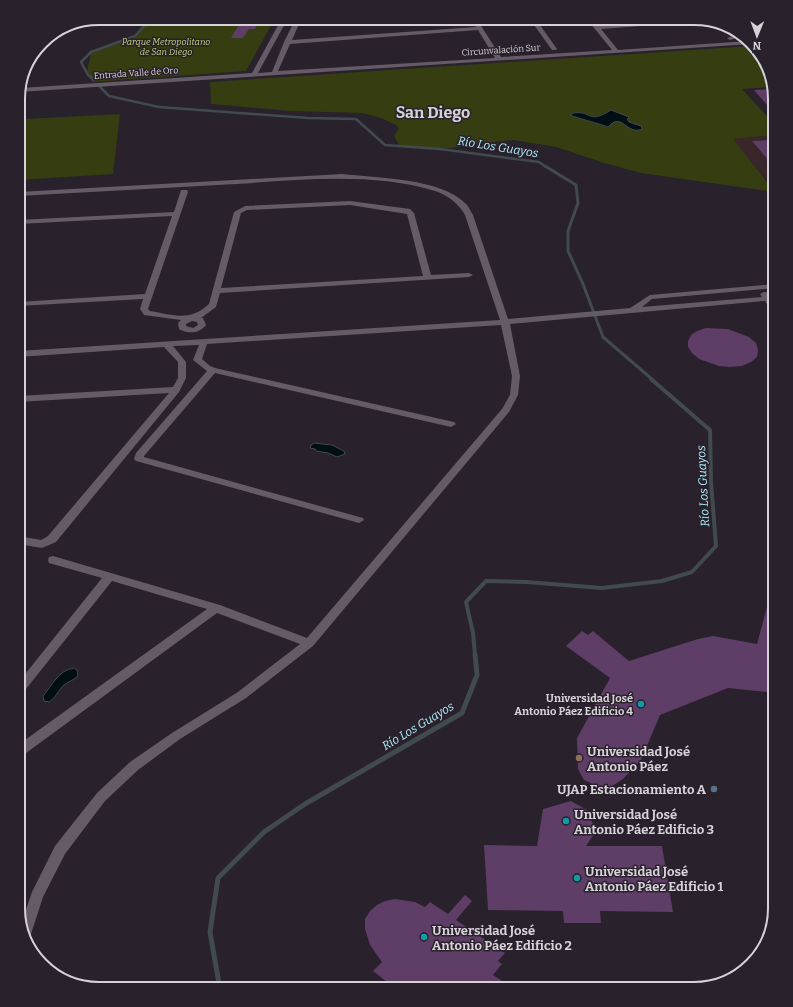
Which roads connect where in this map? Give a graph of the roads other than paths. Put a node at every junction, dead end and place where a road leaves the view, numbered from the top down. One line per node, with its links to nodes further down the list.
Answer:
1 (281, 25): 17 (street)
2 (296, 25): 10 (street)
3 (478, 25): 7 (street)
4 (537, 25): 13 (street)
5 (595, 25): 8 (street)
6 (638, 25): 8 (street)
7 (480, 28): 10 (street); 15 (street)
8 (597, 28): 12 (street)
9 (734, 37): 12 (street, Circunvalación Sur)
10 (287, 42): 18 (street)
11 (737, 44): 14 (street, Circunvalación Sur)
12 (612, 45): 13 (street, Circunvalación Sur); 14 (street)
13 (554, 49): 15 (street, Circunvalación Sur)
14 (617, 52): 16 (street, Circunvalación Sur)
15 (495, 53): 16 (street); 18 (street, Circunvalación Sur)
16 (500, 59): 18 (street, Circunvalación Sur)
17 (258, 68): 18 (street, Circunvalación Sur); 19 (street)
18 (275, 70): 19 (street, Circunvalación Sur)
19 (254, 75): 20 (street, Entrada Valle de Oro)
20 (25, 90)
21 (184, 192): 23 (street)
22 (25, 194): 36 (street)
23 (176, 214): 24 (street); 31 (street)
24 (25, 222)
25 (469, 276): 26 (street)
26 (428, 278): 29 (street); 29 (street)
27 (768, 287): 28 (street)
28 (760, 288): 30 (street); 34 (street)
29 (217, 291): 35 (street)
30 (768, 295)
31 (147, 296): 33 (street); 35 (street)
32 (768, 298): 34 (street)
33 (25, 304)
34 (632, 311): 36 (street)
35 (191, 319): 37 (street); 37 (street)
36 (505, 322): 39 (street); 53 (street)
37 (192, 330): 38 (street)
38 (191, 342): 39 (street); 40 (street)
39 (204, 342): 42 (street)
40 (166, 344): 41 (street); 43 (street)
41 (25, 354)
42 (197, 360): 43 (street); 44 (street)
43 (182, 362): 45 (street)
44 (213, 370): 47 (street); 48 (street)
45 (176, 390): 46 (street); 49 (street)
46 (25, 399)
47 (451, 424)
48 (359, 520)
49 (25, 541)
50 (53, 560): 51 (street)
51 (109, 577): 52 (street); 54 (street)
52 (216, 608): 53 (street); 55 (street)
53 (309, 643): 56 (street)
54 (25, 682)
55 (25, 747)
56 (28, 926)

